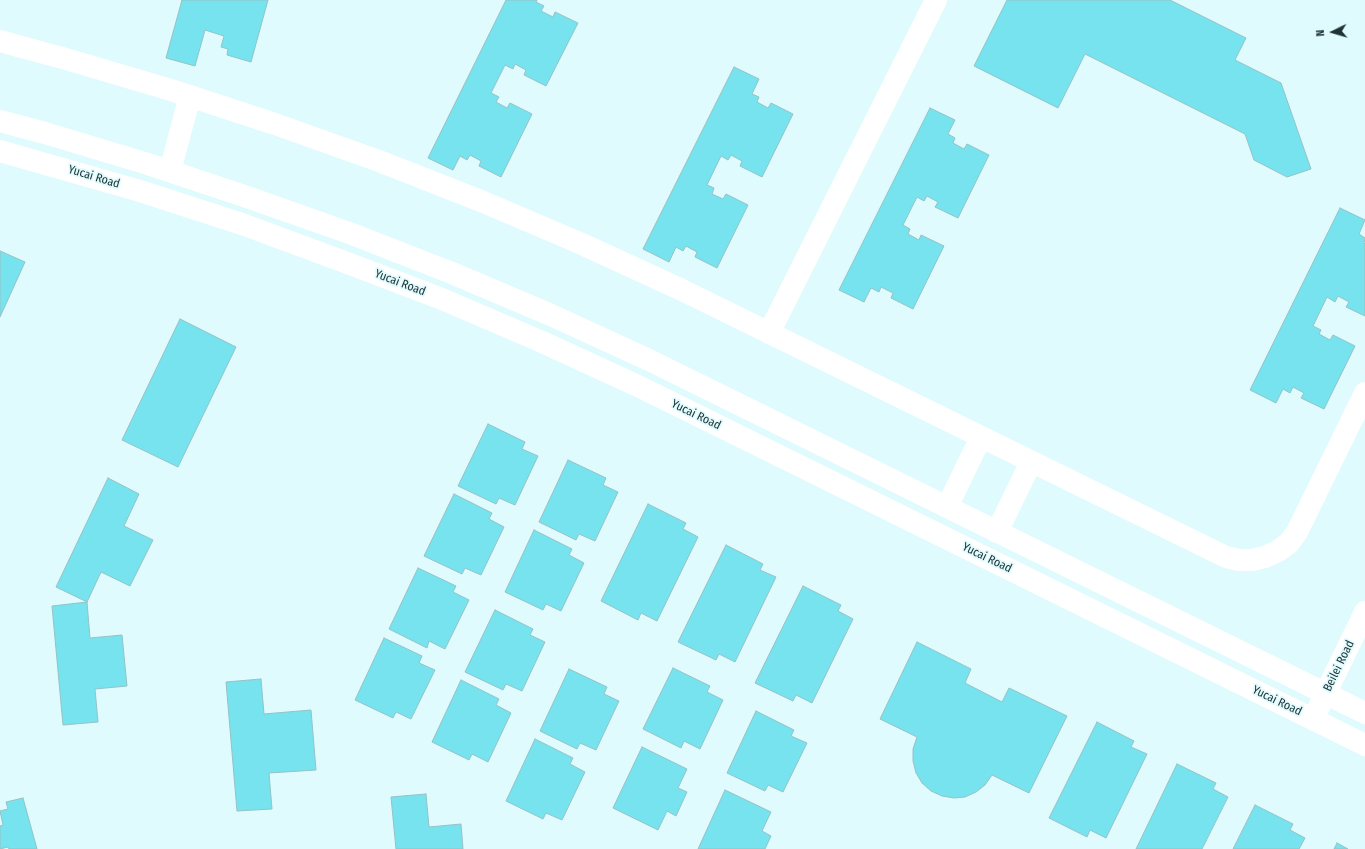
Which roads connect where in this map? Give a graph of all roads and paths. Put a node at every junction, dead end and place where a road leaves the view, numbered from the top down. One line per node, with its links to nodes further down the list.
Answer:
1 (936, 0): 7 (street)
2 (0, 41): 3 (street)
3 (190, 96): 6 (street); 7 (street)
4 (0, 121): 6 (street)
5 (0, 150): 16 (street, Yucai Road)
6 (170, 171): 11 (street)
7 (768, 333): 9 (street)
8 (1365, 393): 10 (street)
9 (981, 437): 10 (street); 11 (street)
10 (1031, 462): 12 (street)
11 (947, 507): 12 (street)
12 (997, 532): 14 (street)
13 (1365, 612): 14 (street, Beilei Road)
14 (1325, 694): 15 (street); 16 (street, Beilei Road)
15 (1365, 713)
16 (1313, 719): 17 (street, Yucai Road)
17 (1365, 745)

